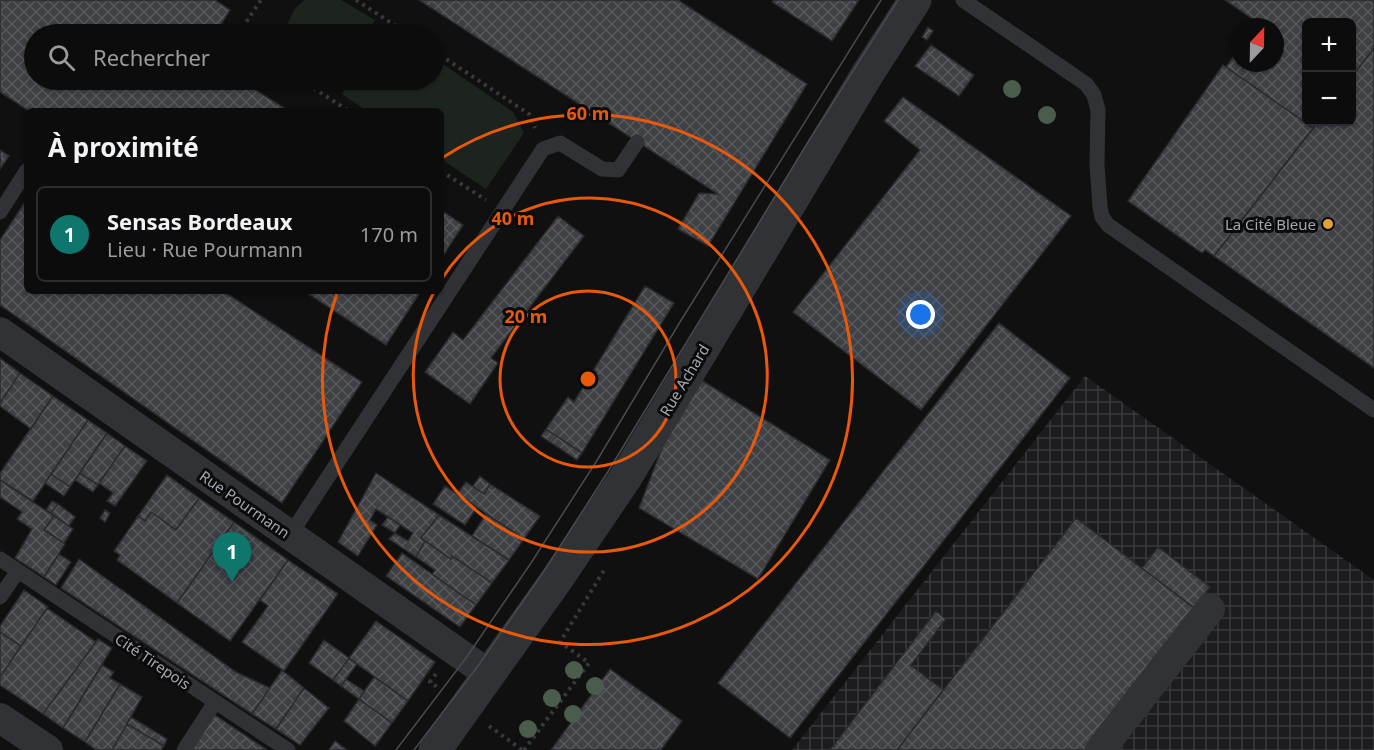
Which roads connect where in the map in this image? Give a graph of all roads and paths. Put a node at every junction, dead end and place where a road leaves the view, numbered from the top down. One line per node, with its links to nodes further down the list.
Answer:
1 (261, 0): 5 (path)
2 (356, 0): 6 (path)
3 (915, 0): 24 (street, Rue Achard)
4 (963, 0): 17 (lane)
5 (245, 24)
6 (393, 24)
7 (444, 58): 11 (path)
8 (316, 90): 9 (path)
9 (344, 108)
10 (637, 142): 11 (lane)
11 (543, 148): 14 (lane)
12 (444, 173): 14 (path)
13 (24, 175): 15 (lane)
14 (502, 211): 18 (lane)
15 (0, 212)
16 (0, 332): 18 (street, Rue Pourmann)
17 (1374, 410)
18 (290, 535): 24 (street, Rue Pourmann)
19 (0, 559): 21 (lane, Cité Tirepois)
20 (609, 561): 31 (path)
21 (18, 571): 22 (lane); 25 (lane, Cité Tirepois)
22 (0, 597)
23 (1210, 609): 32 (street)
24 (490, 675): 30 (street, Rue Achard)
25 (214, 702): 28 (lane); 29 (lane, Cité Tirepois)
26 (0, 718): 27 (street)
27 (36, 747)
28 (184, 750)
29 (288, 750)
30 (435, 750)
31 (524, 750)
32 (1100, 750)

